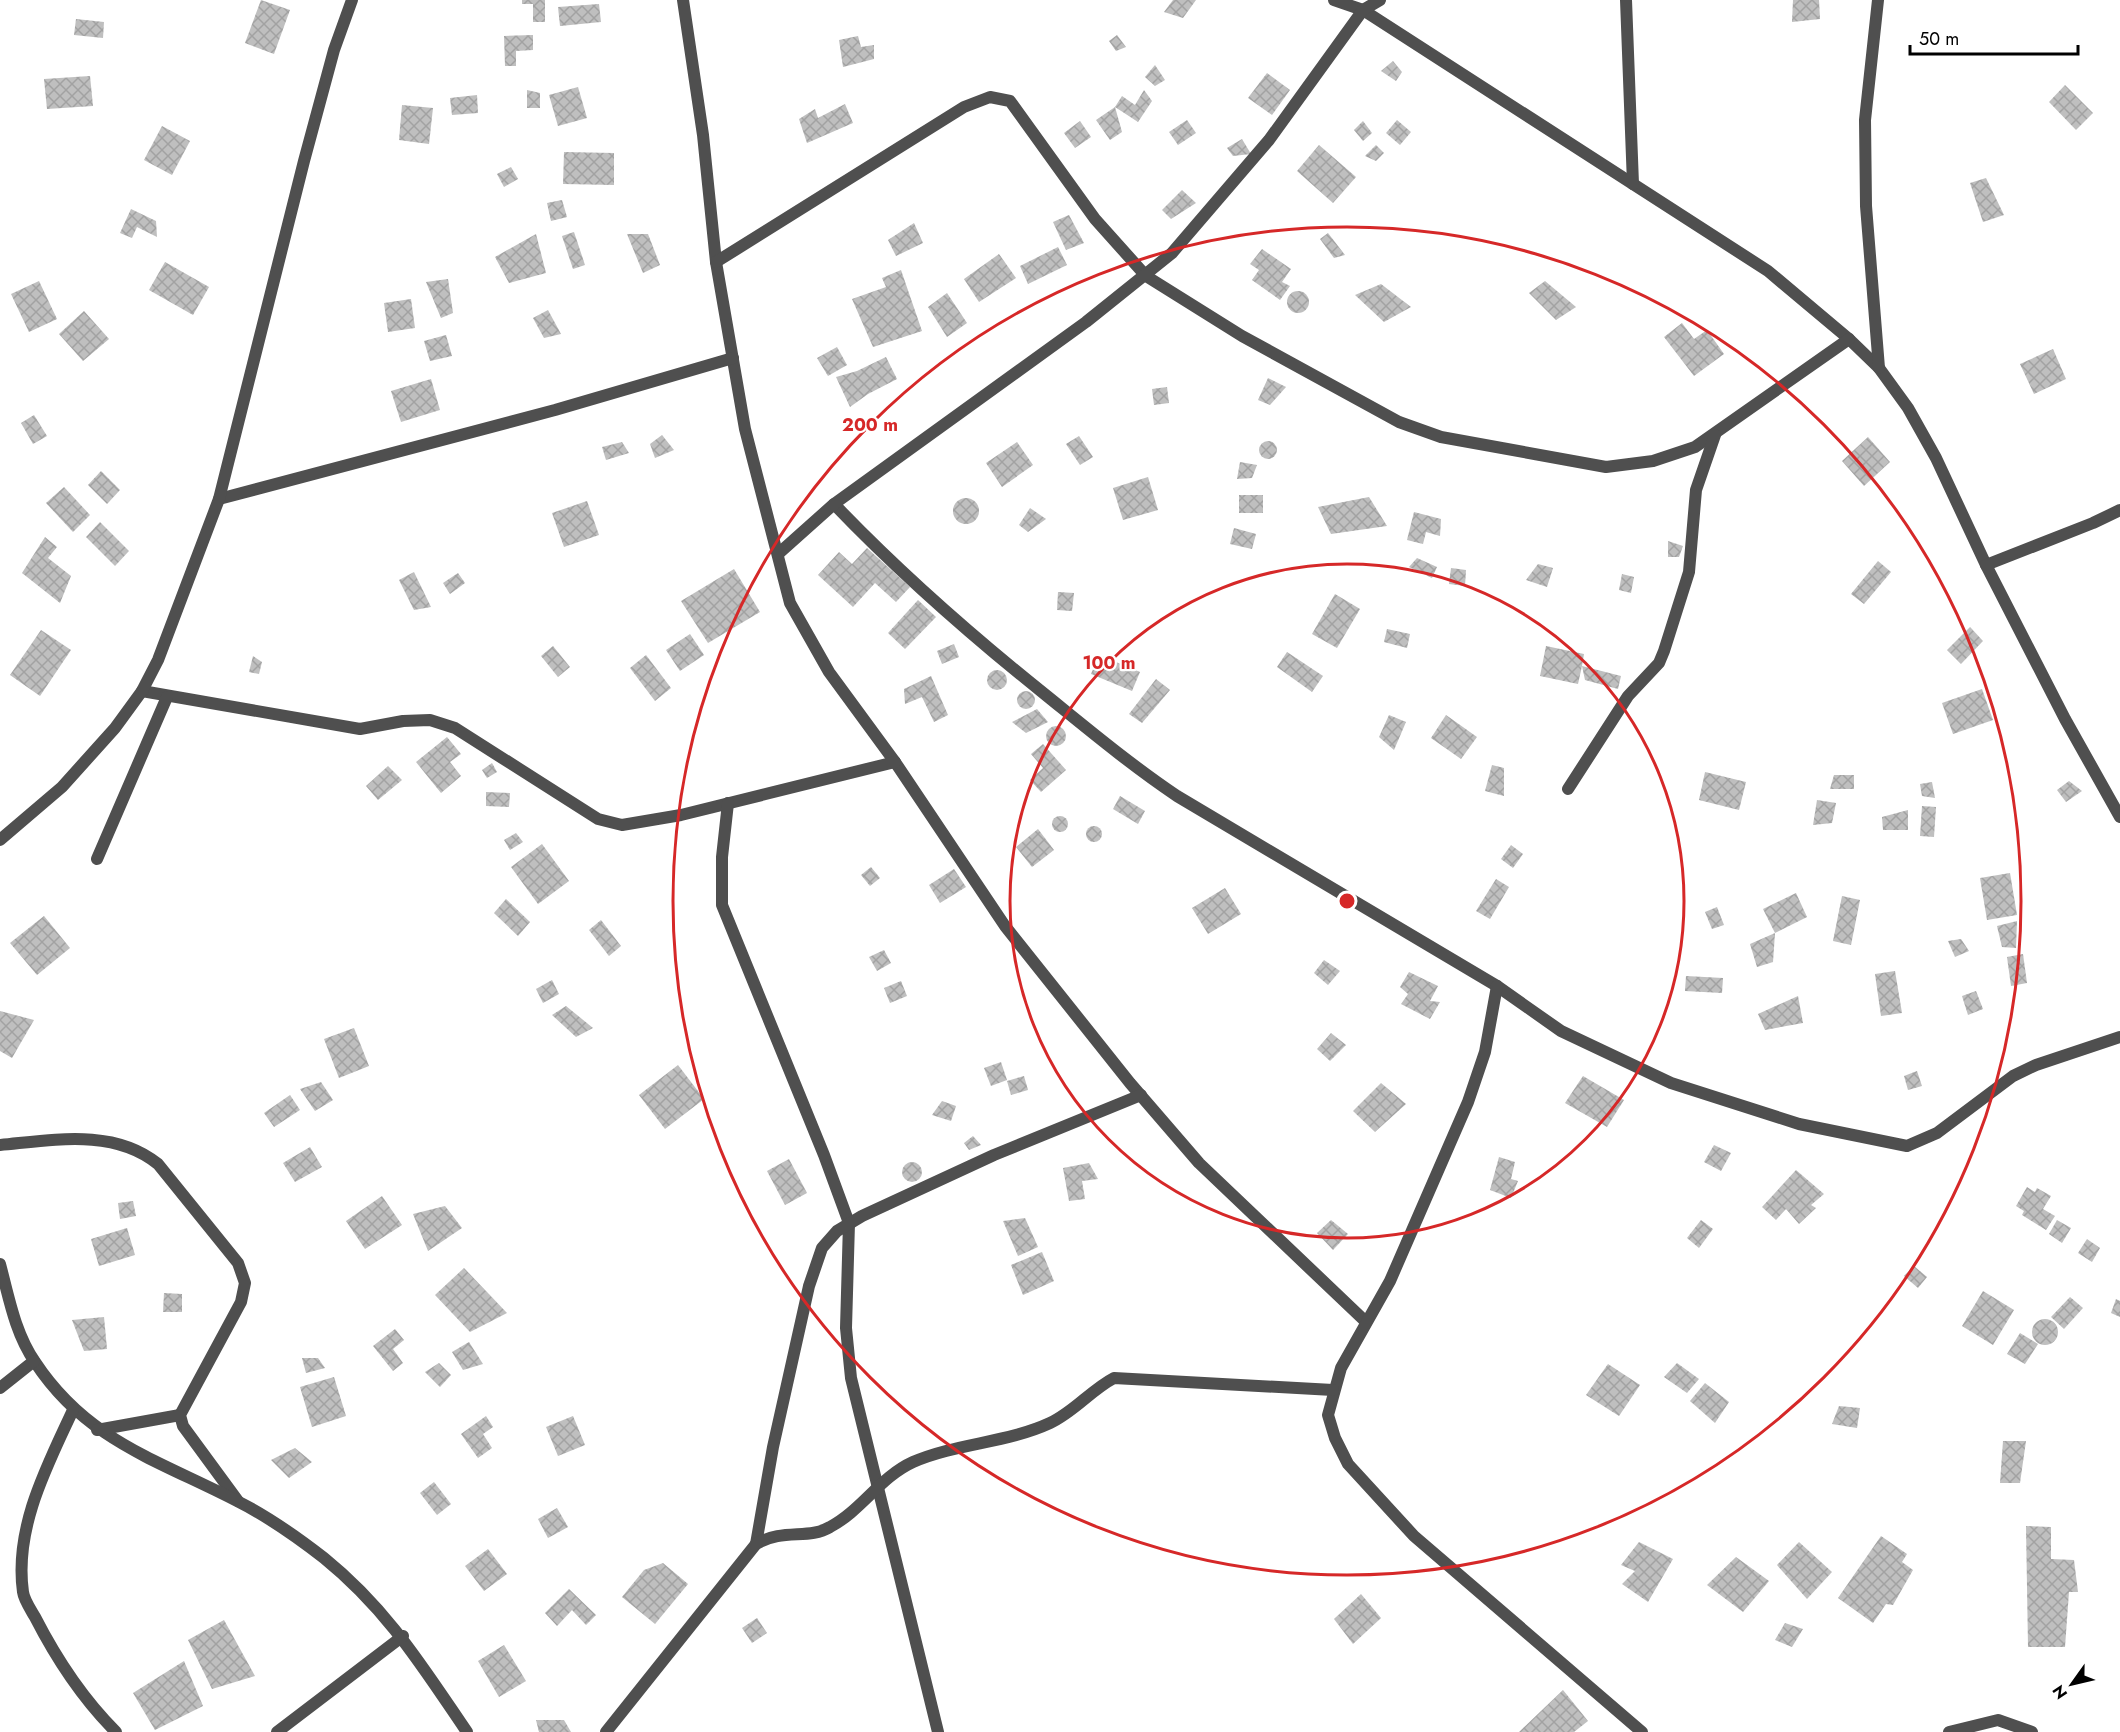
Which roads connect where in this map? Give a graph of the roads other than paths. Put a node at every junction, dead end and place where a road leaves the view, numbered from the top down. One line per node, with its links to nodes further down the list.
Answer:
1 (352, 0): 15 (street)
2 (683, 0): 9 (street)
3 (1334, 0): 7 (street)
4 (1380, 0): 7 (street)
5 (1626, 0): 8 (street)
6 (1878, 0): 13 (street)
7 (1363, 10): 8 (street); 10 (street)
8 (1633, 184): 11 (street)
9 (716, 262): 10 (street); 12 (street)
10 (1146, 276): 14 (street); 16 (street)
11 (1849, 339): 13 (street); 14 (street)
12 (733, 358): 15 (street); 18 (street)
13 (1878, 368): 19 (street)
14 (1715, 435): 23 (street)
15 (219, 500): 20 (street)
16 (834, 504): 18 (street); 28 (street)
17 (2120, 510): 19 (street)
18 (778, 554): 22 (street)
19 (1986, 565): 25 (street)
20 (142, 691): 21 (street); 26 (street)
21 (167, 698): 24 (street); 27 (street)
22 (896, 762): 24 (street); 30 (street)
23 (1568, 789)
24 (728, 803): 32 (street)
25 (2120, 817)
26 (0, 840)
27 (97, 859)
28 (1497, 986): 29 (street); 34 (street)
29 (2120, 1037)
30 (1141, 1095): 32 (street); 34 (street)
31 (0, 1145): 39 (street)
32 (849, 1222): 41 (street); 43 (street)
33 (0, 1264): 35 (street)
34 (1365, 1321): 37 (street)
35 (34, 1361): 36 (street); 38 (street)
36 (0, 1388)
37 (1333, 1390): 41 (street); 50 (street)
38 (73, 1410): 40 (street); 45 (street)
39 (180, 1415): 40 (street); 42 (street)
40 (97, 1430): 42 (street)
41 (879, 1487): 43 (street); 49 (street)
42 (238, 1502): 44 (street)
43 (756, 1544): 48 (street)
44 (403, 1636): 46 (street); 47 (street)
45 (116, 1732)
46 (277, 1732)
47 (467, 1732)
48 (606, 1732)
49 (938, 1732)
50 (1642, 1732)
51 (1949, 1732): 52 (street)
52 (2032, 1732)

